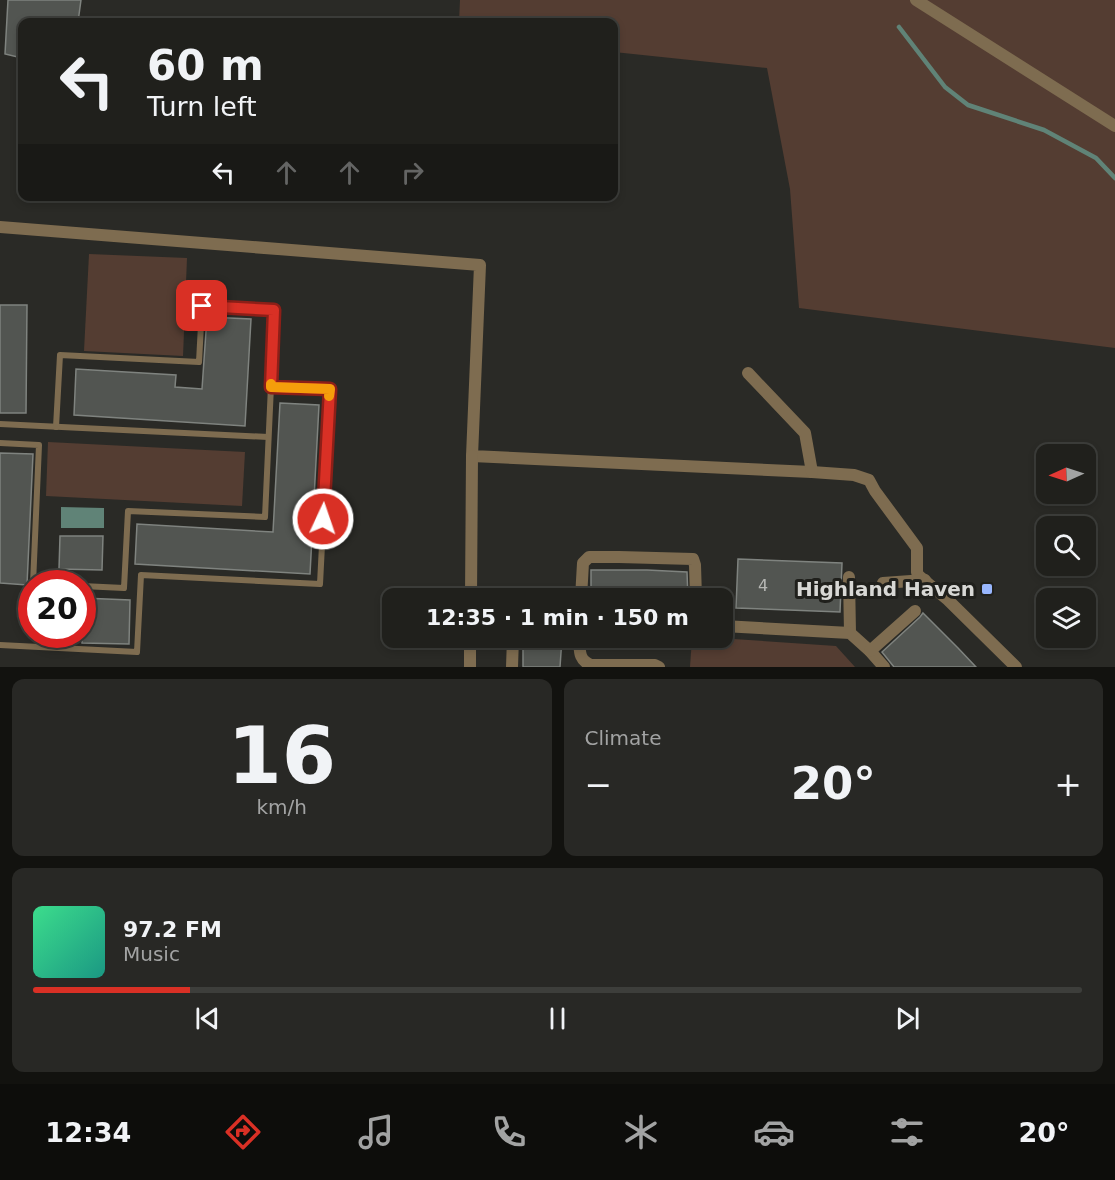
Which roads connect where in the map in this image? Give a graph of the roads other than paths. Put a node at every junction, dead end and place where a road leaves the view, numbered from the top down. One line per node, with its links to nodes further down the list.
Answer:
1 (916, 0): 2 (street)
2 (1115, 126)
3 (0, 227): 10 (street)
4 (748, 373): 11 (street)
5 (271, 387): 7 (lane); 8 (lane); 23 (lane)
6 (0, 424): 7 (lane)
7 (56, 427): 8 (lane)
8 (268, 437): 16 (lane)
9 (0, 443): 12 (lane)
10 (472, 456): 11 (street); 17 (street)
11 (812, 472): 14 (street)
12 (34, 570)
13 (849, 576): 22 (street)
14 (925, 580): 15 (street); 32 (street)
15 (883, 583)
16 (96, 587)
17 (471, 588)
18 (582, 588): 19 (street)
19 (696, 588)
20 (915, 610): 27 (street)
21 (733, 627): 22 (street)
22 (850, 633): 27 (street)
23 (0, 645)
24 (470, 648): 28 (street)
25 (513, 648): 29 (street)
26 (580, 648): 30 (street)
27 (870, 651): 31 (street)
28 (470, 667)
29 (512, 667)
30 (659, 667)
31 (884, 667)
32 (1016, 667)

